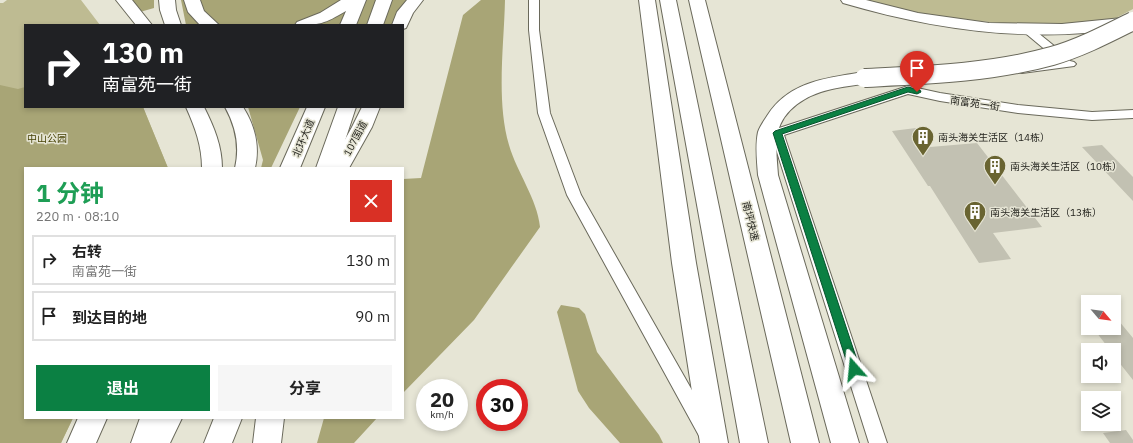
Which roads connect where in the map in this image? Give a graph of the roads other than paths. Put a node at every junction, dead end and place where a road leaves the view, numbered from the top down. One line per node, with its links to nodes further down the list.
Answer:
1 (124, 0): 14 (main road)
2 (167, 0): 16 (main road)
3 (192, 0): 17 (main road)
4 (352, 0): 18 (main road)
5 (358, 0): 19 (main road)
6 (384, 0): 20 (main road)
7 (415, 0): 21 (main road)
8 (534, 0): 46 (street)
9 (647, 0): 46 (main road)
10 (668, 0): 47 (main road)
11 (697, 0): 23 (main road, 南坪快速)
12 (710, 0): 23 (main road)
13 (849, 0): 22 (main road)
14 (142, 21)
15 (1133, 21): 22 (main road); 49 (main road, bridge)
16 (173, 24)
17 (210, 24)
18 (306, 24)
19 (348, 24)
20 (376, 24)
21 (400, 24)
22 (1028, 30): 24 (street)
23 (717, 84): 48 (main road, 南坪快速)
24 (908, 90): 30 (street, 南富苑一街); 50 (street, 南富苑一街)
25 (195, 108): 31 (main road)
26 (235, 108): 32 (main road)
27 (316, 108): 33 (main road, 北环大道)
28 (347, 108): 34 (main road)
29 (371, 108): 35 (main road, 107国道)
30 (1133, 114)
31 (212, 167)
32 (245, 167)
33 (290, 167)
34 (326, 167)
35 (340, 167)
36 (93, 419): 41 (main road)
37 (154, 419): 42 (main road)
38 (168, 419): 43 (main road)
39 (228, 419): 44 (main road)
40 (270, 419): 45 (main road)
41 (81, 443)
42 (145, 443)
43 (156, 443)
44 (218, 443)
45 (267, 443)
46 (713, 443)
47 (754, 443)
48 (805, 443)
49 (845, 443)
50 (878, 443)

